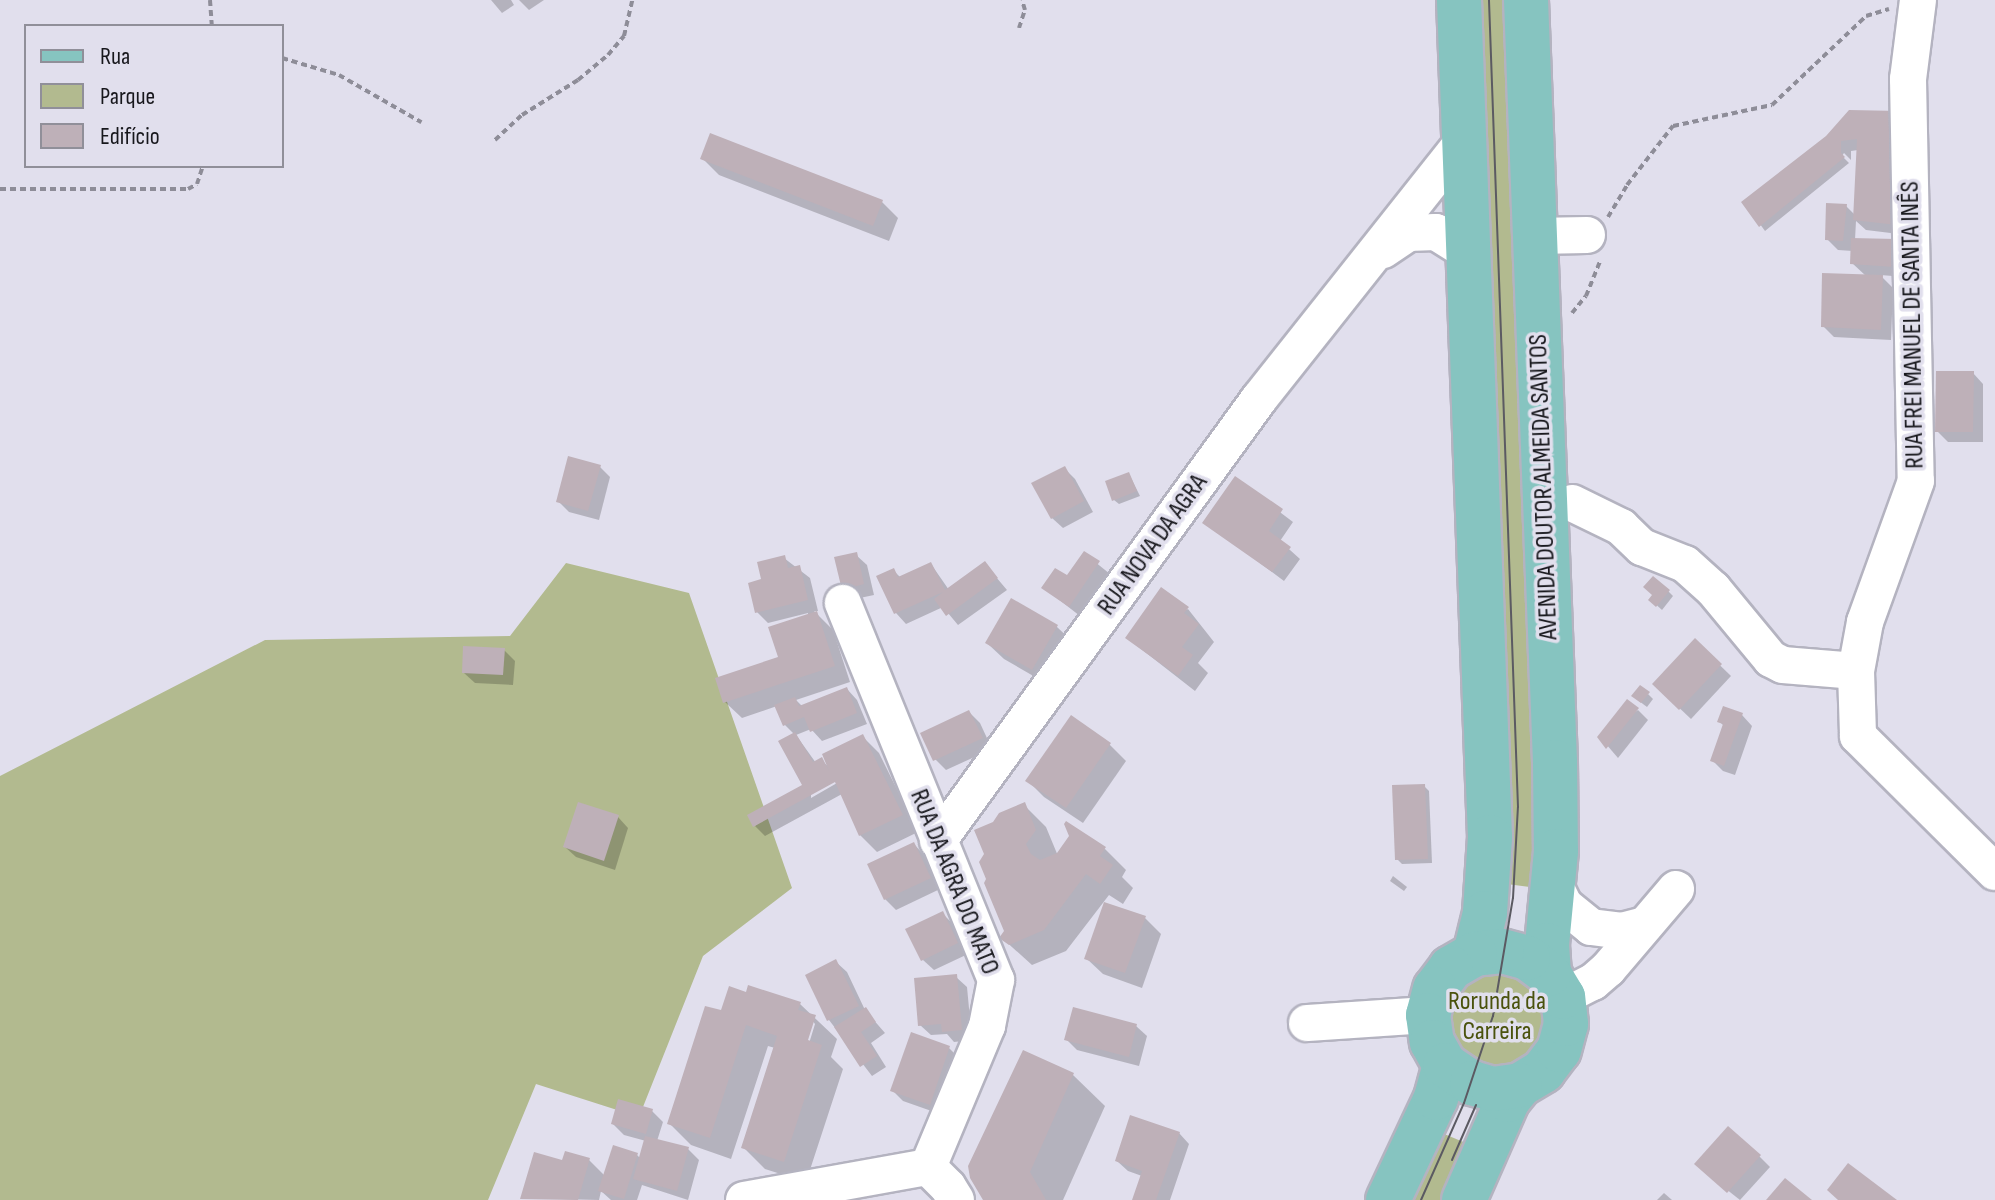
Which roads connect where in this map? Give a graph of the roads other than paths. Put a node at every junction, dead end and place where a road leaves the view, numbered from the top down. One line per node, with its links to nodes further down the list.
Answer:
1 (1459, 0): 4 (main road)
2 (1526, 0): 5 (main road, AVENIDA DOUTOR ALMEIDA SANTOS)
3 (1917, 6): 11 (street, RUA FREI MANUEL DE SANTA INÊS)
4 (1463, 142): 7 (main road); 8 (street, RUA NOVA DA AGRA)
5 (1535, 236): 6 (street); 14 (main road, AVENIDA DOUTOR ALMEIDA SANTOS)
6 (1598, 241)
7 (1470, 253): 8 (street, RUA NOVA DA AGRA); 17 (main road)
8 (1375, 255): 12 (street, RUA NOVA DA AGRA)
9 (1572, 503): 11 (street)
10 (843, 603): 12 (street, RUA DA AGRA DO MATO)
11 (1856, 671): 13 (street, RUA FREI MANUEL DE SANTA INÊS)
12 (938, 841): 23 (street, RUA DA AGRA DO MATO)
13 (1995, 872)
14 (1553, 882): 16 (street); 18 (main road, AVENIDA DOUTOR ALMEIDA SANTOS)
15 (1676, 889): 16 (street)
16 (1645, 925): 18 (street)
17 (1475, 954): 18 (main road); 19 (main road)
18 (1556, 986): 22 (main road)
19 (1428, 1015): 20 (street); 21 (main road)
20 (1307, 1023)
21 (1445, 1065): 22 (main road); 26 (main road)
22 (1520, 1085): 27 (main road)
23 (928, 1167): 24 (street); 25 (street)
24 (744, 1200)
25 (956, 1200)
26 (1388, 1200)
27 (1464, 1200)

